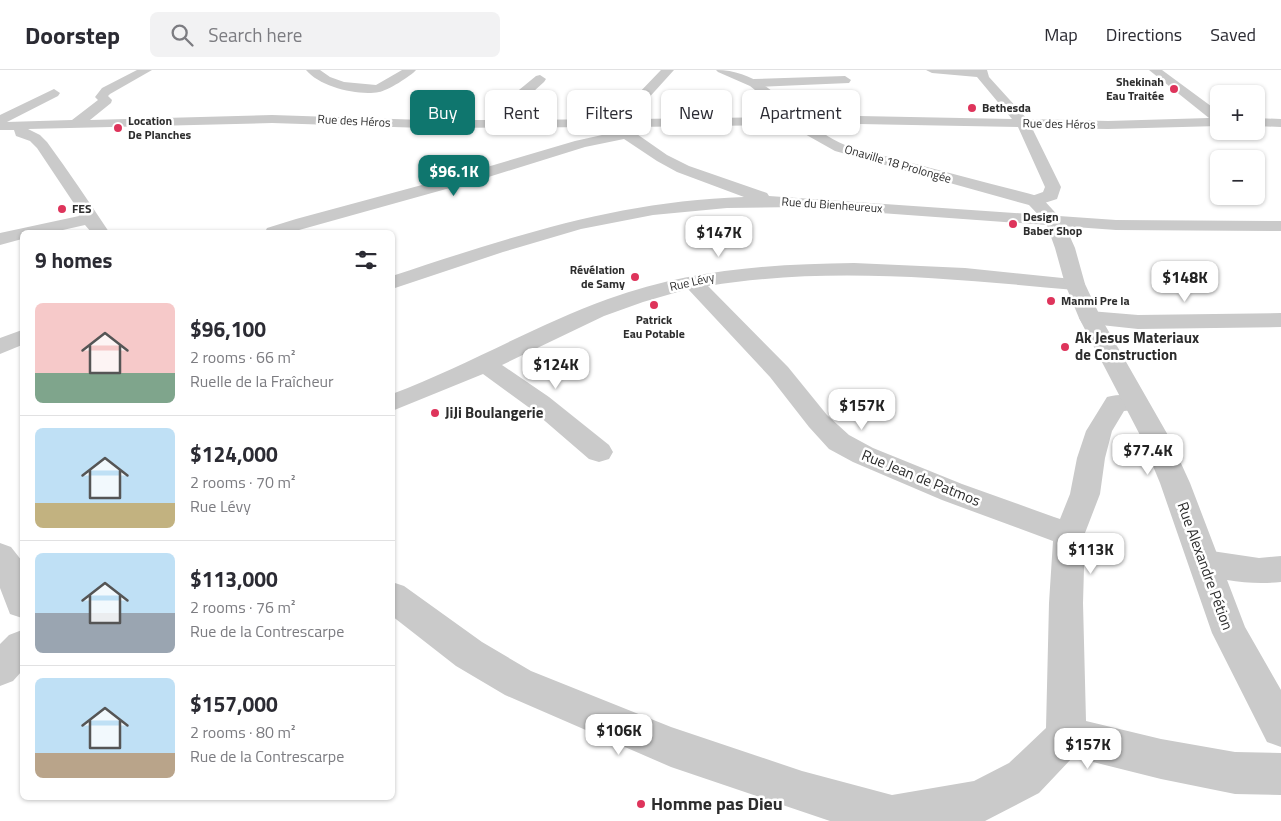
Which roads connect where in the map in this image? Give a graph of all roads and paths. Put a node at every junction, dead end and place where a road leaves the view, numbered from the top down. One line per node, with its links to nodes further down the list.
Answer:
1 (146, 70): 25 (street)
2 (312, 70): 3 (street)
3 (410, 70)
4 (668, 70): 13 (street)
5 (722, 70): 11 (street, Onaville 18 Prolongée)
6 (932, 70): 8 (street)
7 (1156, 70): 16 (street)
8 (981, 72): 23 (street)
9 (540, 79): 12 (street)
10 (845, 80): 11 (street)
11 (754, 83): 14 (street, Onaville 18 Prolongée)
12 (527, 90)
13 (648, 90)
14 (762, 90)
15 (54, 93): 17 (street)
16 (1210, 113)
17 (0, 120)
18 (1210, 120): 23 (street, Rue des Héros)
19 (860, 121): 23 (street, Rue des Héros)
20 (1265, 122): 24 (street)
21 (485, 123): 25 (street, Rue des Héros)
22 (742, 123): 28 (street, Rue des Héros)
23 (1024, 123): 33 (street)
24 (1281, 123)
25 (76, 124): 27 (street, Rue des Héros)
26 (0, 126): 27 (street, Rue des Héros)
27 (21, 126): 35 (street)
28 (651, 127)
29 (612, 135): 38 (street)
30 (630, 135): 32 (street)
31 (817, 135): 33 (street, Onaville 18 Prolongée)
32 (765, 201): 34 (street, Rue du Bienheureux); 42 (street, Rue du Bienheureux)
33 (1035, 201): 34 (street, Rue Alexandre Pétion)
34 (1054, 221): 36 (street, Rue du Bienheureux); 43 (street, Rue Alexandre Pétion)
35 (94, 226): 37 (street)
36 (1281, 226)
37 (53, 230)
38 (281, 230)
39 (20, 234): 40 (street)
40 (0, 239)
41 (692, 281): 43 (street, Rue Lévy); 48 (street, Rue Lévy); 52 (street, Rue Jean de Patmos)
42 (395, 283)
43 (1075, 284): 44 (street, Rue Alexandre Pétion)
44 (1090, 318): 45 (street); 50 (street, Rue Alexandre Pétion)
45 (1281, 320)
46 (20, 338): 47 (street)
47 (0, 347)
48 (486, 364): 49 (street, Rue Lévy); 51 (street)
49 (395, 402)
50 (1134, 402): 52 (street); 56 (street, Rue Alexandre Pétion)
51 (599, 452)
52 (1069, 533): 63 (street)
53 (0, 549): 54 (street)
54 (20, 552)
55 (0, 556): 58 (street)
56 (1205, 563): 57 (street); 62 (street, Rue Alexandre Pétion)
57 (1274, 575)
58 (20, 598)
59 (395, 598): 65 (street)
60 (20, 648): 61 (street)
61 (0, 669)
62 (1281, 728)
63 (1066, 736): 64 (street); 65 (street)
64 (1281, 774)
65 (892, 819)

